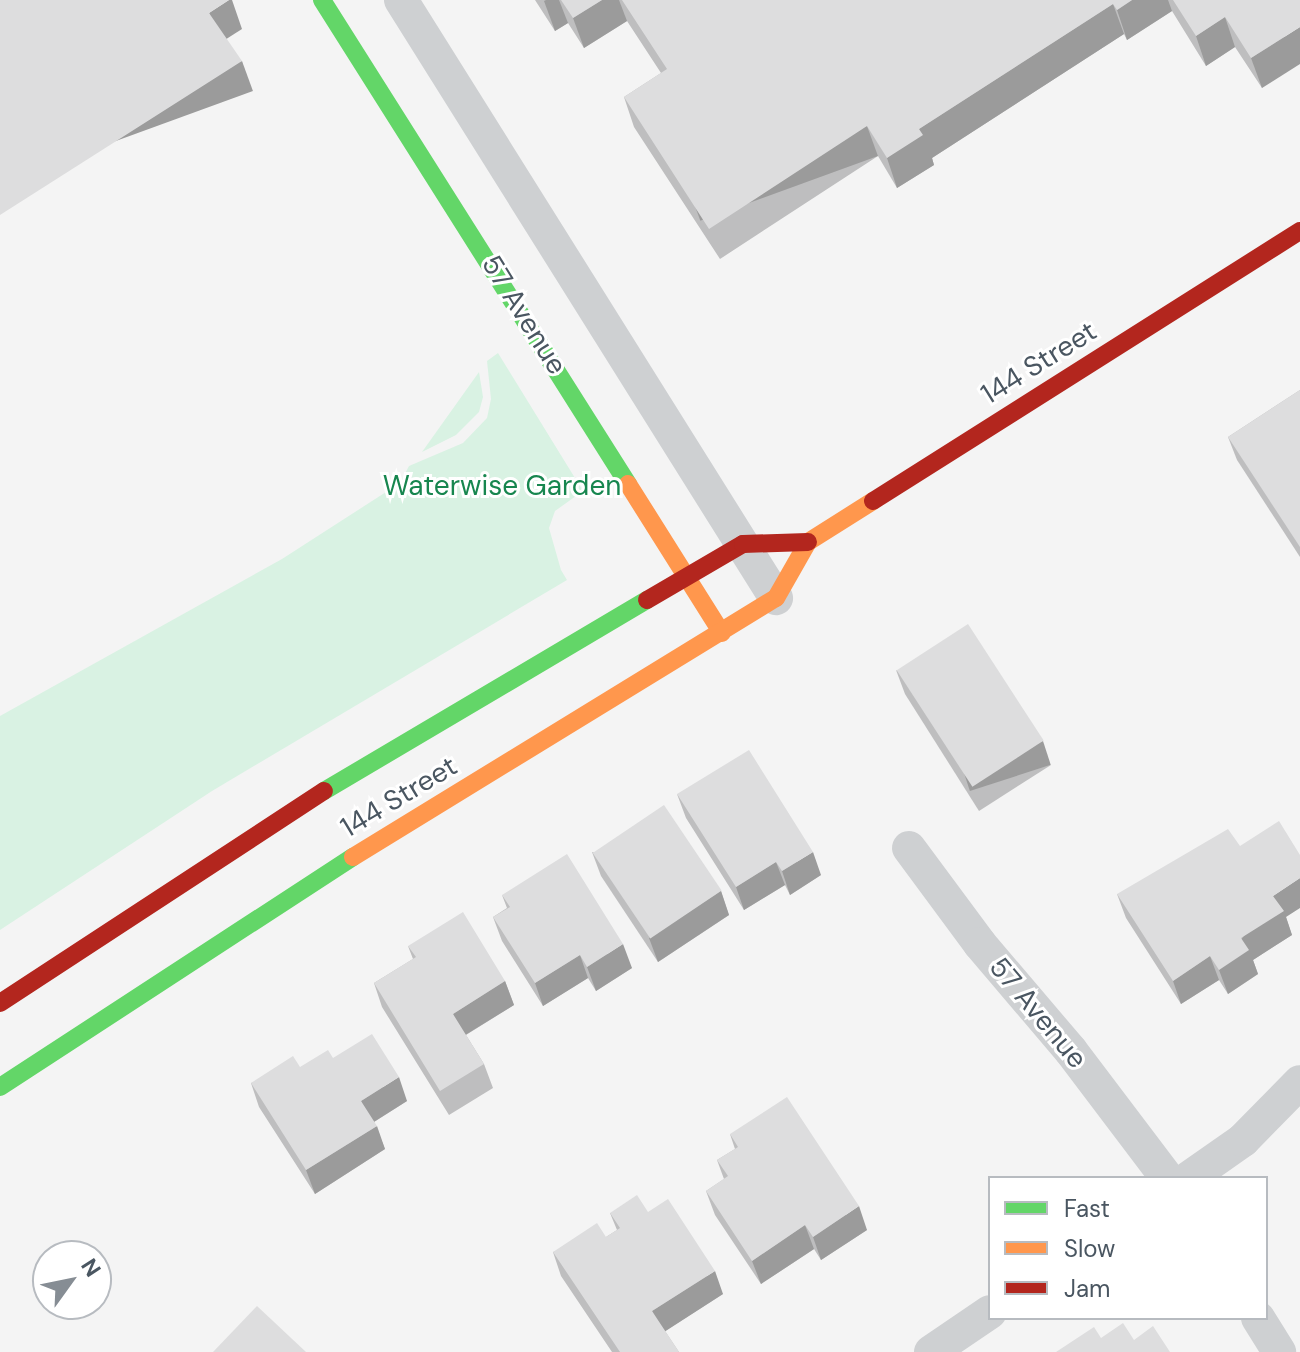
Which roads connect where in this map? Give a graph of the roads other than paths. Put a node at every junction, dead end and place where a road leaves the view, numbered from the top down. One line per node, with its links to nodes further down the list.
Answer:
1 (322, 0): 6 (main road, 57 Avenue)
2 (401, 0): 5 (street)
3 (1300, 231): 4 (main road, 144 Street)
4 (808, 542): 5 (main road, 144 Street); 7 (main road, 144 Street)
5 (743, 544): 6 (main road, 144 Street); 7 (street)
6 (686, 577): 8 (main road, 57 Avenue); 10 (main road, 144 Street)
7 (776, 598): 8 (main road, 144 Street)
8 (722, 633): 12 (main road, 144 Street)
9 (909, 848): 13 (street, 57 Avenue)
10 (0, 1003)
11 (1300, 1082): 14 (street)
12 (0, 1087)
13 (1165, 1176)
14 (1192, 1176)
15 (988, 1313): 17 (street)
16 (1259, 1320): 18 (street)
17 (931, 1352)
18 (1279, 1352)

